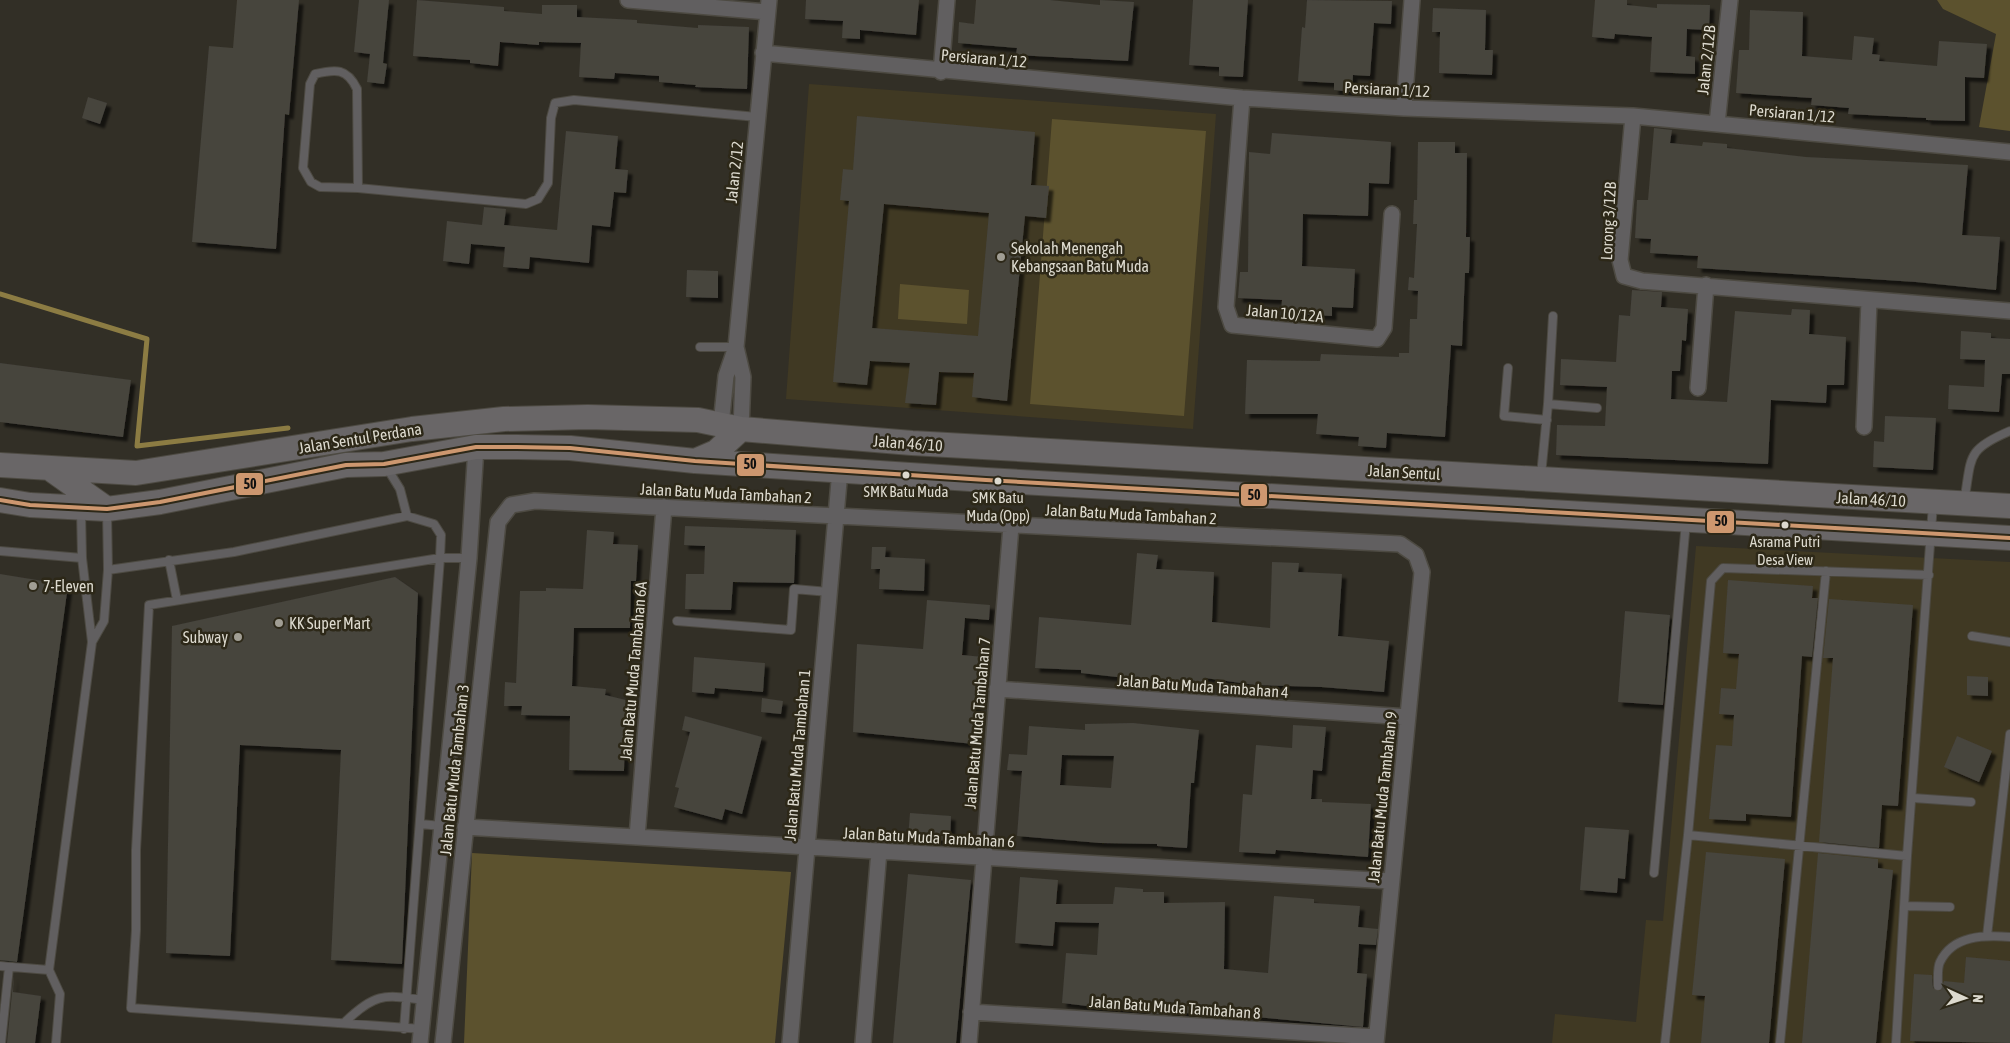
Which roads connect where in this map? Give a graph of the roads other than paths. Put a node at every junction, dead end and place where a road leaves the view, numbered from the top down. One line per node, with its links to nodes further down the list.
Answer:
1 (628, 0): 5 (street)
2 (947, 0): 7 (street)
3 (1412, 0): 9 (street)
4 (1730, 0): 12 (street, Jalan 2/12B)
5 (768, 6): 6 (street, Jalan 2/12)
6 (764, 54): 7 (street, Persiaran 1/12); 11 (street, Jalan 2/12)
7 (940, 72): 8 (street, Persiaran 1/12)
8 (1242, 98): 9 (street, Persiaran 1/12); 15 (street, Jalan 10/12A)
9 (1404, 108): 10 (street, Persiaran 1/12)
10 (1633, 116): 12 (street, Persiaran 1/12); 16 (street, Lorong 3/12B)
11 (757, 117): 14 (lane); 21 (street, Jalan 2/12)
12 (1717, 124): 13 (street, Persiaran 1/12)
13 (2010, 152)
14 (358, 188): 14 (lane)
15 (1392, 214)
16 (1706, 285): 17 (street, Lorong 3/12B); 23 (street)
17 (1869, 300): 18 (street, Lorong 3/12B); 27 (street)
18 (2010, 311)
19 (1553, 316): 24 (lane)
20 (700, 346): 21 (lane)
21 (736, 347): 28 (street, Jalan 2/12)
22 (1508, 368): 26 (lane)
23 (1698, 388)
24 (1548, 404): 25 (lane); 26 (lane)
25 (1597, 408)
26 (1547, 420): 42 (lane)
27 (1864, 426)
28 (730, 431): 30 (main road, Jalan 46/10); 34 (main road); 37 (main road); 40 (main road, Jalan Sentul Perdana)
29 (2010, 431): 47 (lane)
30 (799, 434): 31 (main road, Jalan 46/10); 39 (main road)
31 (891, 442): 33 (main road, Jalan 46/10); 39 (main road)
32 (476, 447): 34 (main road, Jalan Sentul Perdana); 35 (main road, Jalan Sentul Perdana); 63 (street)
33 (1075, 453): 42 (main road, Jalan Sentul)
34 (695, 461): 37 (main road)
35 (384, 464): 51 (main road, Jalan Sentul Perdana); 52 (lane)
36 (0, 465): 38 (main road, Jalan Sentul Perdana)
37 (757, 465): 39 (main road, Jalan 46/10)
38 (50, 470): 40 (main road, Jalan Sentul Perdana); 45 (main road)
39 (840, 470): 41 (main road, Jalan 46/10); 53 (street, Jalan Batu Muda Tambahan 1)
40 (136, 473): 45 (main road)
41 (986, 480): 54 (main road, Jalan Sentul)
42 (1541, 480): 43 (main road, Jalan Sentul)
43 (1732, 491): 46 (main road, Jalan 46/10)
44 (0, 500): 45 (main road)
45 (81, 500): 51 (main road); 61 (lane)
46 (1934, 502): 47 (main road, Jalan 46/10); 57 (lane)
47 (1964, 504): 49 (main road, Jalan 46/10)
48 (511, 505): 50 (street, Jalan Batu Muda Tambahan 2); 81 (street, Jalan Batu Muda Tambahan 3)
49 (2010, 506)
50 (664, 507): 53 (street, Jalan Batu Muda Tambahan 2); 83 (street, Jalan Batu Muda Tambahan 6A)
51 (107, 509): 65 (lane)
52 (407, 516): 62 (lane); 64 (lane)
53 (836, 516): 55 (street, Jalan Batu Muda Tambahan 2); 68 (street, Jalan Batu Muda Tambahan 1)
54 (1686, 520): 56 (main road, Jalan Sentul); 89 (lane)
55 (1011, 526): 60 (street, Jalan Batu Muda Tambahan 2); 74 (street, Jalan Batu Muda Tambahan 7)
56 (1817, 527): 57 (main road, Jalan 46/10)
57 (1932, 533): 58 (main road, Jalan 46/10); 67 (lane)
58 (2010, 538)
59 (0, 551): 61 (lane)
60 (1416, 555): 75 (street, Jalan Batu Muda Tambahan 9)
61 (82, 558): 72 (lane)
62 (440, 558): 63 (lane); 69 (lane); 79 (lane)
63 (470, 558): 80 (street)
64 (169, 560): 65 (lane); 69 (lane)
65 (108, 570): 72 (lane)
66 (1826, 571): 67 (lane); 82 (lane); 84 (lane)
67 (1929, 575): 77 (lane)
68 (829, 592): 70 (lane); 85 (street, Jalan Batu Muda Tambahan 1)
69 (177, 600): 103 (lane)
70 (677, 621)
71 (1972, 636): 73 (lane)
72 (92, 642): 97 (lane)
73 (2010, 642)
74 (998, 689): 75 (street, Jalan Batu Muda Tambahan 4); 88 (street, Jalan Batu Muda Tambahan 7)
75 (1407, 718): 90 (street, Jalan Batu Muda Tambahan 9)
76 (2010, 734): 93 (lane)
77 (1913, 798): 78 (lane); 87 (lane)
78 (1971, 802)
79 (420, 824): 80 (lane); 99 (lane)
80 (442, 826): 100 (street)
81 (465, 827): 83 (street, Jalan Batu Muda Tambahan 6); 109 (street, Jalan Batu Muda Tambahan 3)
82 (1688, 835): 84 (lane); 113 (lane)
83 (637, 837): 85 (street, Jalan Batu Muda Tambahan 6)
84 (1799, 846): 87 (lane); 114 (lane)
85 (807, 847): 86 (street, Jalan Batu Muda Tambahan 6); 110 (street, Jalan Batu Muda Tambahan 1)
86 (879, 852): 88 (street, Jalan Batu Muda Tambahan 6); 111 (street)
87 (1907, 856): 91 (lane)
88 (984, 858): 90 (street, Jalan Batu Muda Tambahan 6); 101 (street, Jalan Batu Muda Tambahan 7)
89 (1654, 873)
90 (1391, 882): 106 (street, Jalan Batu Muda Tambahan 9)
91 (1905, 906): 92 (lane); 115 (lane)
92 (1950, 907)
93 (1987, 936): 94 (lane); 98 (lane)
94 (2010, 937)
95 (0, 966): 96 (lane)
96 (9, 967): 97 (lane); 102 (lane)
97 (49, 970): 108 (lane)
98 (1938, 986)
99 (406, 998): 100 (lane); 103 (lane); 104 (lane)
100 (425, 1000): 105 (street)
101 (972, 1012): 106 (street, Jalan Batu Muda Tambahan 8); 112 (street, Jalan Batu Muda Tambahan 7)
102 (2, 1015): 107 (lane)
103 (345, 1022): 104 (lane)
104 (404, 1029): 105 (lane)
105 (421, 1036)
106 (1376, 1040)
107 (1, 1043)
108 (56, 1043)
109 (442, 1043)
110 (790, 1043)
111 (863, 1043)
112 (969, 1043)
113 (1664, 1043)
114 (1780, 1043)
115 (1896, 1043)

